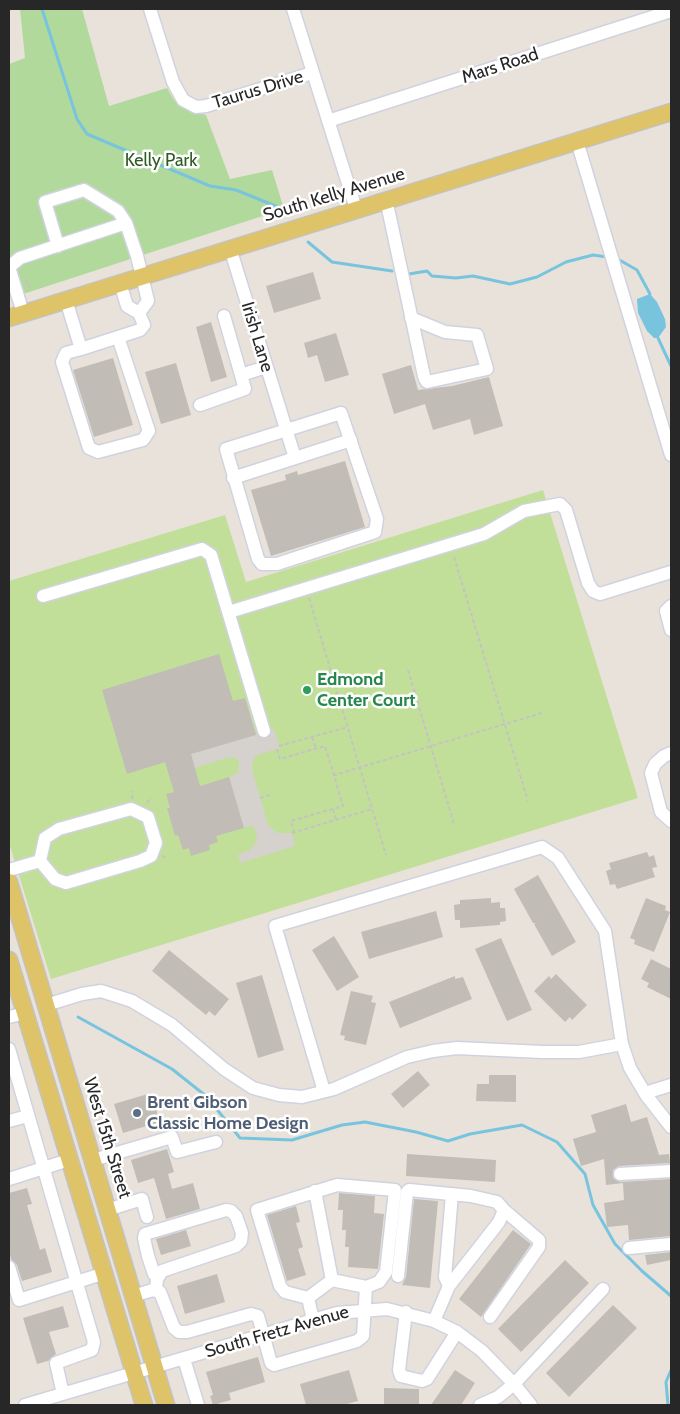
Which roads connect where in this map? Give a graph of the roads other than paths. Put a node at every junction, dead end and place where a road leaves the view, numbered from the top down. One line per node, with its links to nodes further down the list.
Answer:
1 (150, 9): 4 (street, Taurus Drive)
2 (292, 9): 4 (street)
3 (671, 11): 6 (street, Mars Road)
4 (312, 73): 6 (street)
5 (671, 112): 7 (main road, South Kelly Avenue)
6 (328, 121): 9 (street)
7 (577, 141): 8 (main road, South Kelly Avenue); 27 (street)
8 (386, 199): 9 (main road, South Kelly Avenue); 19 (street)
9 (356, 209): 12 (main road, South Kelly Avenue)
10 (126, 223): 11 (street); 11 (street); 13 (street)
11 (58, 246): 17 (street)
12 (230, 248): 13 (main road, South Kelly Avenue); 22 (street, Irish Lane)
13 (142, 276): 14 (main road, South Kelly Avenue); 16 (street)
14 (120, 283): 15 (main road, South Kelly Avenue); 16 (street)
15 (66, 300): 17 (main road, South Kelly Avenue); 21 (street)
16 (139, 312): 20 (street)
17 (16, 315)
18 (224, 316): 23 (street)
19 (411, 318): 19 (street)
20 (118, 337): 21 (street); 21 (street)
21 (81, 349)
22 (266, 367): 23 (street); 25 (street, Irish Lane)
23 (241, 375): 24 (street)
24 (200, 405)
25 (285, 427): 26 (street); 28 (street, Irish Lane); 29 (street)
26 (351, 440): 28 (street); 29 (street)
27 (671, 455)
28 (295, 458): 29 (street)
29 (233, 478)
30 (671, 572): 33 (street)
31 (43, 596): 33 (street)
32 (671, 606): 34 (street)
33 (229, 612): 35 (street)
34 (671, 630)
35 (264, 731)
36 (671, 753): 37 (street)
37 (671, 821)
38 (40, 861): 38 (street); 39 (street)
39 (9, 870)
40 (9, 882): 42 (main road, West 15th Street)
41 (9, 960): 43 (main road)
42 (46, 1005): 48 (street); 55 (main road, West 15th Street)
43 (25, 1013): 44 (street); 54 (main road)
44 (9, 1017)
45 (622, 1044): 48 (street); 48 (street); 49 (street)
46 (9, 1049): 50 (street)
47 (671, 1085): 49 (street)
48 (324, 1091)
49 (645, 1092): 52 (street)
50 (28, 1116): 51 (street); 56 (street)
51 (9, 1122)
52 (671, 1127)
53 (216, 1142): 55 (street)
54 (69, 1160): 56 (street); 68 (main road)
55 (93, 1160): 62 (main road, West 15th Street)
56 (44, 1168): 59 (street); 72 (street)
57 (671, 1171): 58 (street)
58 (620, 1174)
59 (9, 1179)
60 (315, 1191): 71 (street); 74 (street); 78 (street)
61 (452, 1194): 63 (street); 69 (street); 73 (street)
62 (107, 1210): 64 (street); 77 (main road, West 15th Street)
63 (504, 1210): 73 (street); 81 (street)
64 (147, 1217)
65 (671, 1244): 66 (street)
66 (629, 1248)
67 (9, 1267): 72 (street)
68 (102, 1274): 72 (street); 88 (main road)
69 (398, 1276)
70 (157, 1277): 70 (street); 76 (street)
71 (332, 1280): 74 (street); 78 (street)
72 (76, 1281): 90 (street)
73 (449, 1286): 83 (street)
74 (366, 1287): 79 (street)
75 (603, 1289): 89 (street)
76 (156, 1291): 77 (street); 85 (street)
77 (133, 1296): 87 (main road, West 15th Street)
78 (308, 1298): 82 (street)
79 (366, 1310): 80 (street, South Fretz Avenue); 82 (street, South Fretz Avenue); 85 (street)
80 (406, 1312): 83 (street, South Fretz Avenue); 84 (street)
81 (490, 1317)
82 (313, 1320): 85 (street, South Fretz Avenue)
83 (434, 1321): 84 (street, South Fretz Avenue)
84 (457, 1332): 89 (street, South Fretz Avenue)
85 (263, 1334): 86 (street, South Fretz Avenue)
86 (184, 1359): 87 (street, South Fretz Avenue); 95 (street)
87 (154, 1367): 88 (street, South Fretz Avenue); 94 (main road, West 15th Street)
88 (134, 1372): 90 (street, South Fretz Avenue); 93 (main road)
89 (514, 1384): 91 (street); 97 (street, South Fretz Avenue)
90 (63, 1394): 92 (street, South Fretz Avenue)
91 (504, 1400): 96 (street)
92 (25, 1405)
93 (144, 1405)
94 (166, 1405)
95 (198, 1405)
96 (480, 1405)
97 (531, 1405)

